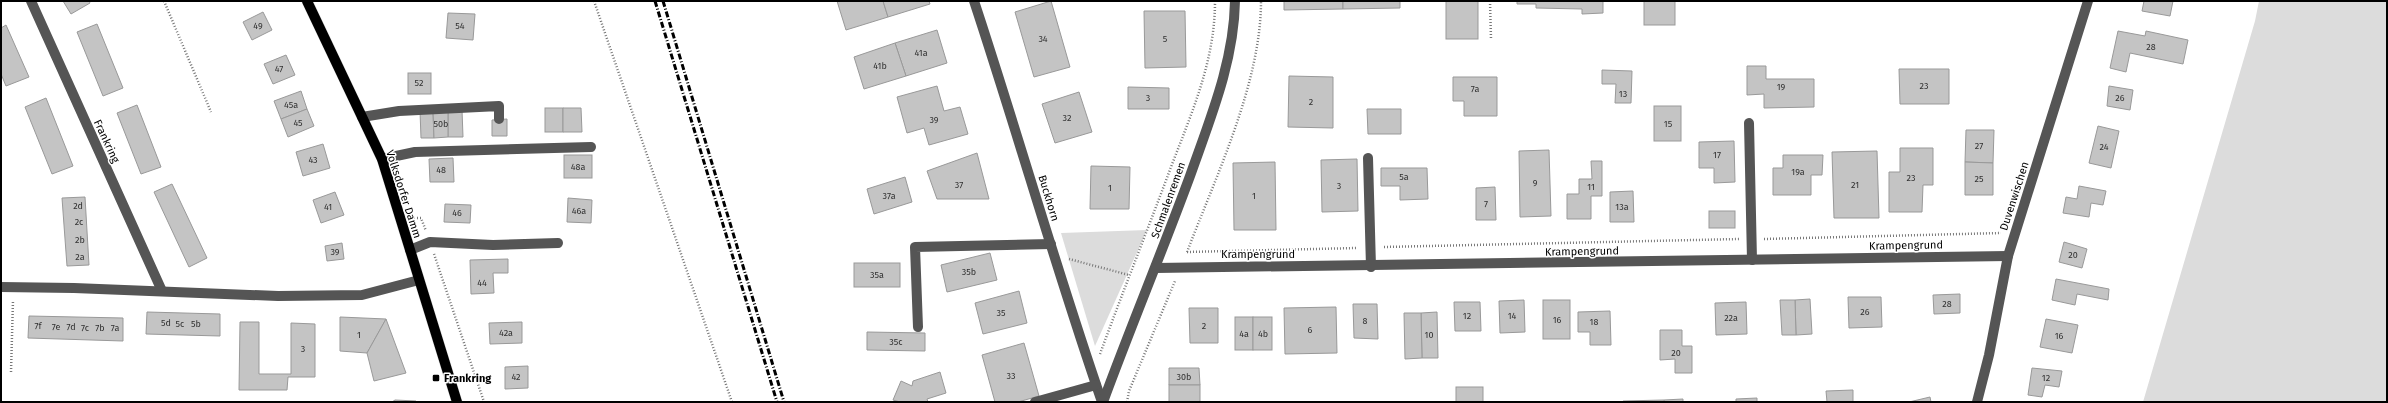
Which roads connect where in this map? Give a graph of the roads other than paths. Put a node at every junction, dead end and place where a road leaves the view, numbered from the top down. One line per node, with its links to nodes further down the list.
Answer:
1 (31, 1): 21 (street, Frankring)
2 (307, 1): 6 (main road, Volksdorfer Damm)
3 (974, 1): 13 (street, Buckhorn)
4 (1235, 1): 18 (street, Schmalenremen)
5 (2088, 1): 15 (street, Duvenwischen)
6 (362, 117): 7 (street); 11 (main road, Volksdorfer Damm)
7 (499, 119)
8 (1749, 123): 16 (street)
9 (591, 147): 11 (street)
10 (1368, 158): 17 (street)
11 (382, 159): 14 (main road, Volksdorfer Damm)
12 (558, 242): 14 (street)
13 (1051, 244): 22 (street); 23 (street, Buckhorn)
14 (410, 250): 19 (main road, Volksdorfer Damm)
15 (2008, 256): 16 (street, Krampengrund); 27 (street, Duvenwischen)
16 (1752, 260): 17 (street, Krampengrund)
17 (1371, 266): 18 (street, Krampengrund)
18 (1156, 268): 26 (street, Schmalenremen)
19 (419, 280): 21 (street); 24 (main road, Volksdorfer Damm)
20 (1, 287): 21 (street)
21 (162, 291)
22 (918, 327)
23 (1096, 385): 25 (street); 26 (street, Buckhorn)
24 (457, 402)
25 (1035, 402)
26 (1102, 402)
27 (1977, 402)

